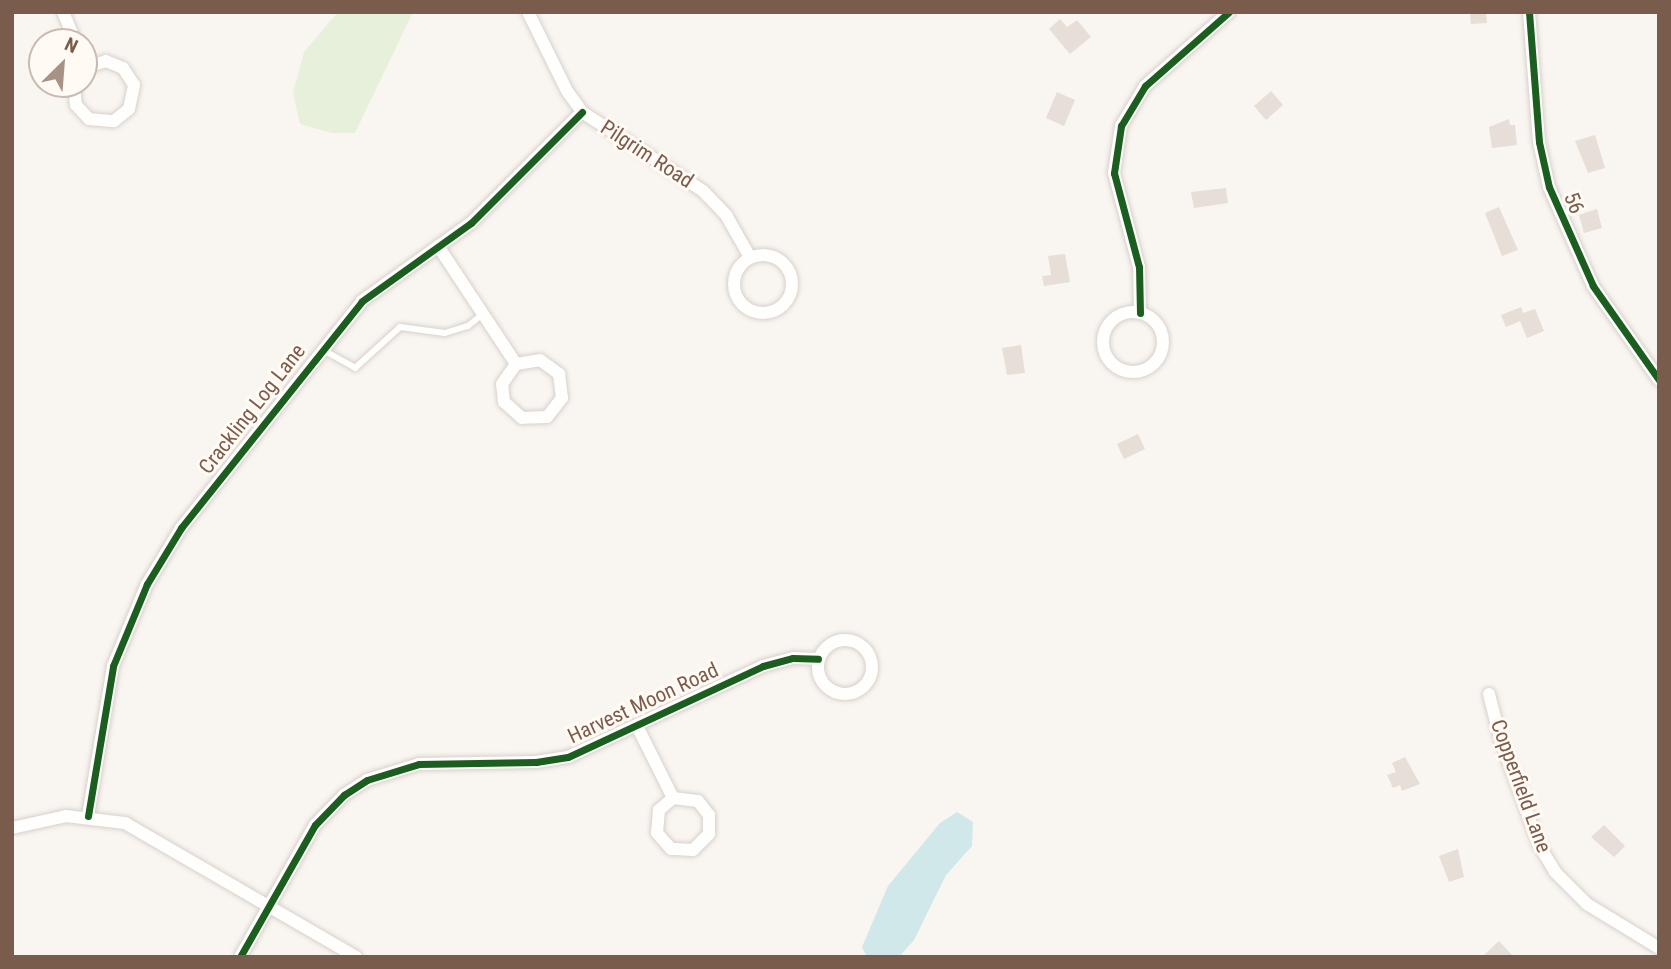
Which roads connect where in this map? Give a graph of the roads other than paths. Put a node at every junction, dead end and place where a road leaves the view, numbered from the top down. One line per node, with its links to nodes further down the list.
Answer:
1 (528, 12): 6 (street, Pilgrim Road)
2 (1229, 12): 9 (street)
3 (1529, 12): 13 (street, 56)
4 (98, 62): 5 (street)
5 (75, 98)
6 (582, 112): 7 (street, Crackling Log Lane); 8 (street, Pilgrim Road)
7 (438, 246): 10 (street); 11 (street, Crackling Log Lane)
8 (750, 257): 8 (street)
9 (1140, 313): 9 (street)
10 (483, 314): 11 (lane); 12 (street)
11 (322, 349): 18 (street, Crackling Log Lane)
12 (516, 364): 12 (street)
13 (1659, 380)
14 (818, 659): 14 (street); 16 (street, Harvest Moon Road)
15 (1489, 694): 21 (street, Copperfield Lane)
16 (637, 726): 17 (street); 20 (street, Harvest Moon Road)
17 (673, 799): 17 (street)
18 (88, 816): 19 (street); 20 (street)
19 (12, 828)
20 (269, 906): 22 (street, Harvest Moon Road); 23 (street)
21 (1659, 948)
22 (240, 957)
23 (356, 957)

